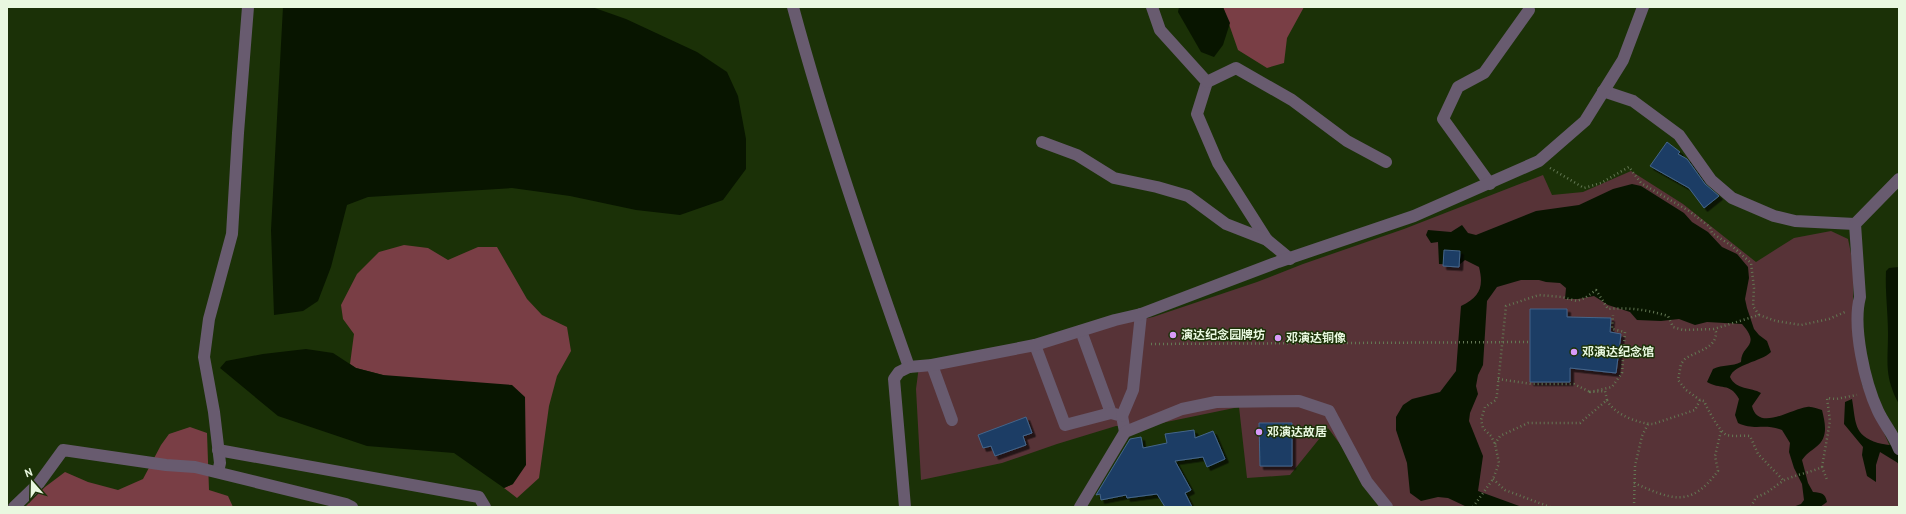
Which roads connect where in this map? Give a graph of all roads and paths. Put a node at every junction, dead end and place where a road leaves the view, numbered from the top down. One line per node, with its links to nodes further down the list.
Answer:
1 (248, 7): 40 (street)
2 (793, 7): 27 (street)
3 (1152, 7): 6 (street)
4 (1642, 7): 7 (street)
5 (1529, 10): 12 (street)
6 (1207, 82): 10 (street); 14 (street)
7 (1603, 91): 9 (street); 13 (street)
8 (1042, 142): 14 (street)
9 (1539, 161): 12 (street); 19 (path)
10 (1386, 162)
11 (1899, 179): 13 (street)
12 (1490, 184): 15 (street)
13 (1855, 224): 16 (street)
14 (1267, 240): 15 (street)
15 (1290, 259): 17 (street)
16 (1858, 305): 19 (path); 30 (street)
17 (1141, 314): 21 (street); 24 (street)
18 (1613, 315): 29 (path)
19 (1759, 316): 20 (path)
20 (1714, 329): 22 (path); 32 (path)
21 (1081, 331): 25 (street); 33 (street)
22 (1502, 342): 23 (path); 24 (path); 28 (path)
23 (1529, 342)
24 (1138, 344): 33 (street)
25 (1035, 345): 26 (street); 33 (street)
26 (932, 365): 27 (street); 34 (street)
27 (909, 367): 50 (street)
28 (1498, 379): 29 (path); 38 (path)
29 (1590, 392): 31 (path)
30 (1870, 393): 39 (street); 41 (path)
31 (1607, 400): 35 (path); 38 (path)
32 (1700, 400): 35 (path); 36 (path)
33 (1117, 415): 37 (street)
34 (952, 420)
35 (1648, 424): 46 (path)
36 (1721, 431): 45 (path); 46 (path)
37 (1125, 432): 51 (street); 52 (street)
38 (1495, 444): 43 (path)
39 (1899, 449)
40 (218, 450): 42 (street); 49 (street)
41 (1822, 467): 44 (path); 45 (path)
42 (218, 472): 47 (street); 48 (street)
43 (1493, 479): 53 (path); 54 (path)
44 (1827, 480)
45 (1784, 481): 56 (path)
46 (1634, 482): 55 (path)
47 (14, 507)
48 (352, 507)
49 (485, 507)
50 (904, 507)
51 (1080, 507)
52 (1387, 507)
53 (1474, 507)
54 (1550, 507)
55 (1634, 507)
56 (1751, 507)

